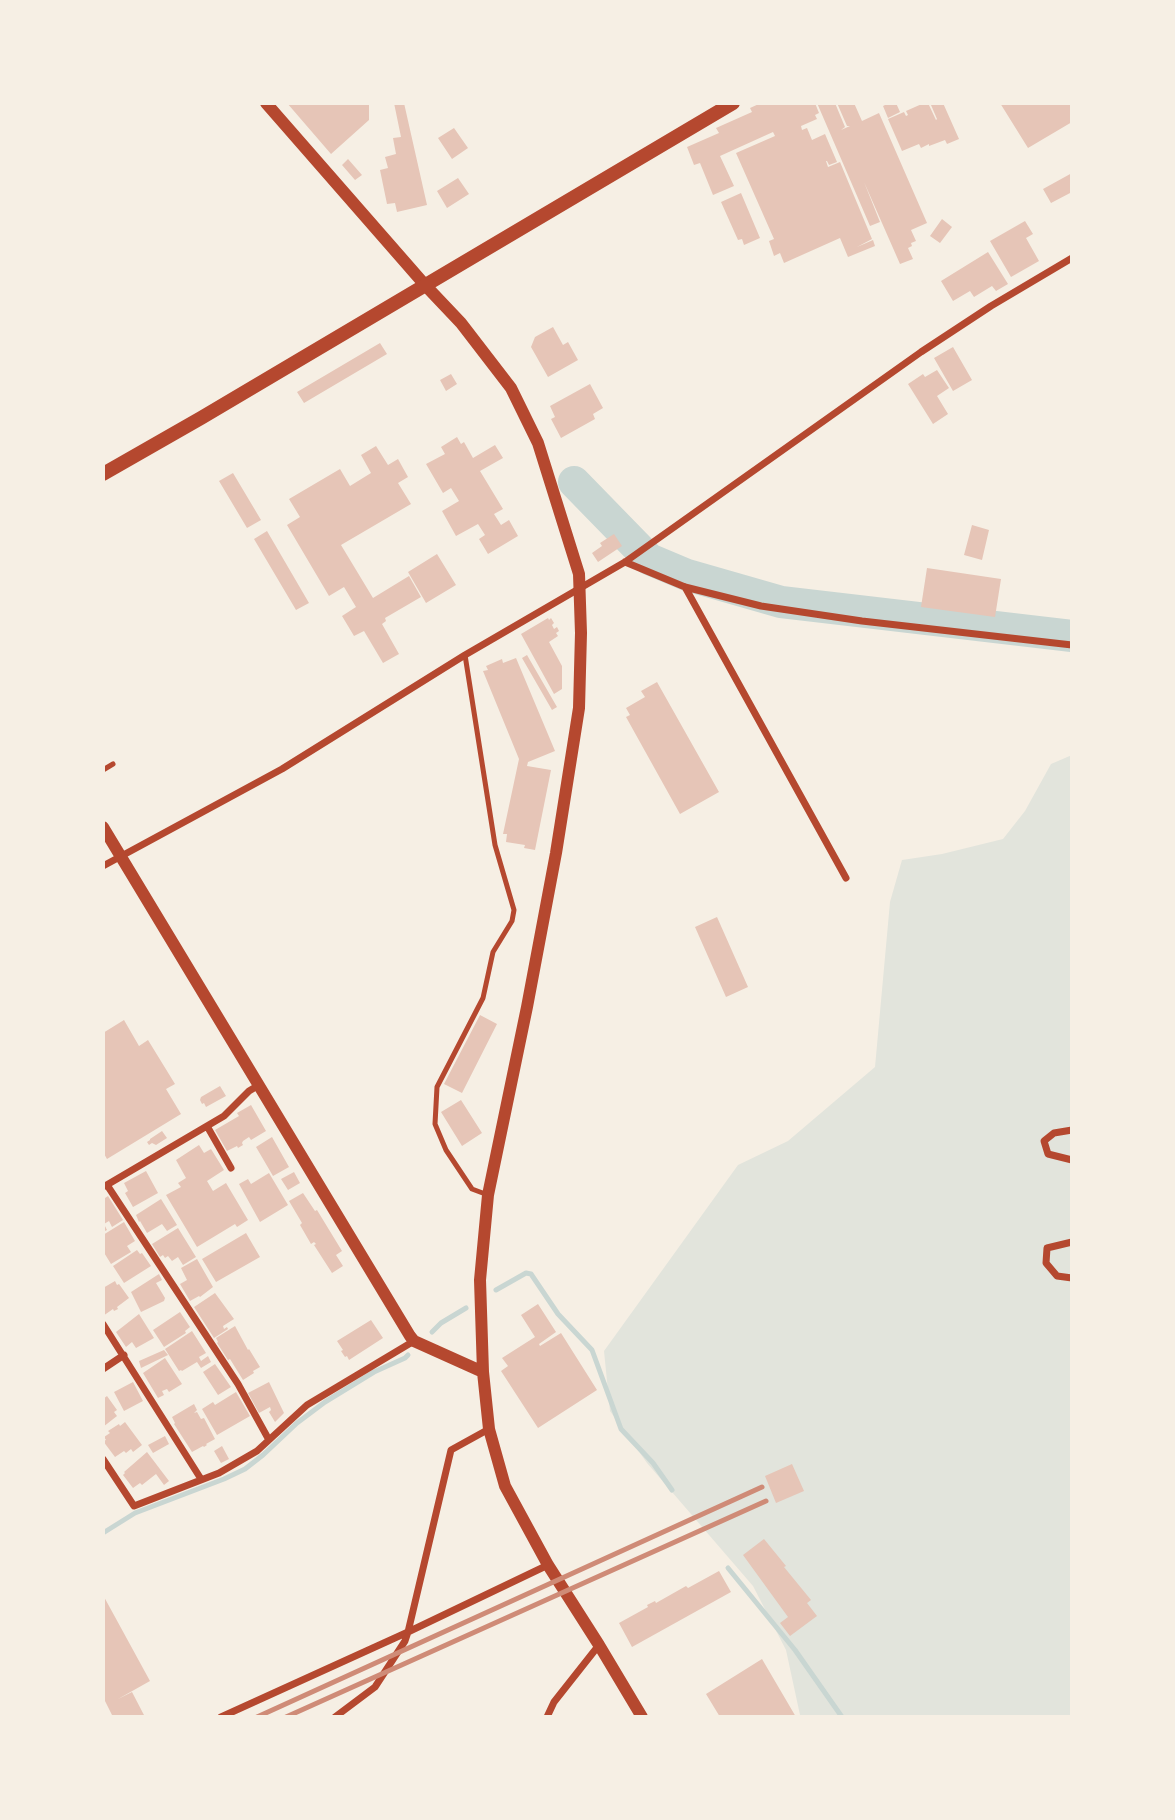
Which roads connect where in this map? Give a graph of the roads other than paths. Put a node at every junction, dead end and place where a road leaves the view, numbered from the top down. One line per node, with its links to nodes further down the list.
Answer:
1 (266, 103): 4 (street)
2 (733, 103): 4 (main road)
3 (1072, 258): 6 (street)
4 (425, 285): 5 (main road); 7 (street)
5 (103, 474)
6 (625, 562): 7 (street); 8 (street)
7 (579, 587): 10 (street); 23 (street)
8 (685, 587): 9 (street); 16 (street)
9 (1072, 645)
10 (465, 655): 14 (street); 23 (lane)
11 (113, 764): 12 (lane)
12 (103, 770)
13 (103, 827): 14 (street)
14 (121, 855): 15 (street); 17 (street)
15 (103, 866)
16 (846, 878)
17 (259, 1085): 18 (street); 27 (street)
18 (207, 1126): 21 (street); 22 (street)
19 (1072, 1130): 20 (street)
20 (1072, 1160)
21 (231, 1168)
22 (105, 1186): 32 (street)
23 (488, 1195): 30 (street)
24 (1072, 1242): 25 (street)
25 (1072, 1278)
26 (103, 1324): 28 (street)
27 (414, 1340): 30 (street); 32 (street)
28 (124, 1355): 29 (street); 34 (street)
29 (103, 1369)
30 (482, 1372): 31 (street)
31 (489, 1429): 35 (street); 36 (street)
32 (269, 1440): 34 (street)
33 (103, 1459): 34 (street)
34 (201, 1479)
35 (548, 1564): 36 (street); 37 (street)
36 (408, 1632): 38 (street); 39 (street)
37 (599, 1644): 40 (street); 41 (street)
38 (221, 1717)
39 (335, 1717)
40 (547, 1717)
41 (642, 1717)

